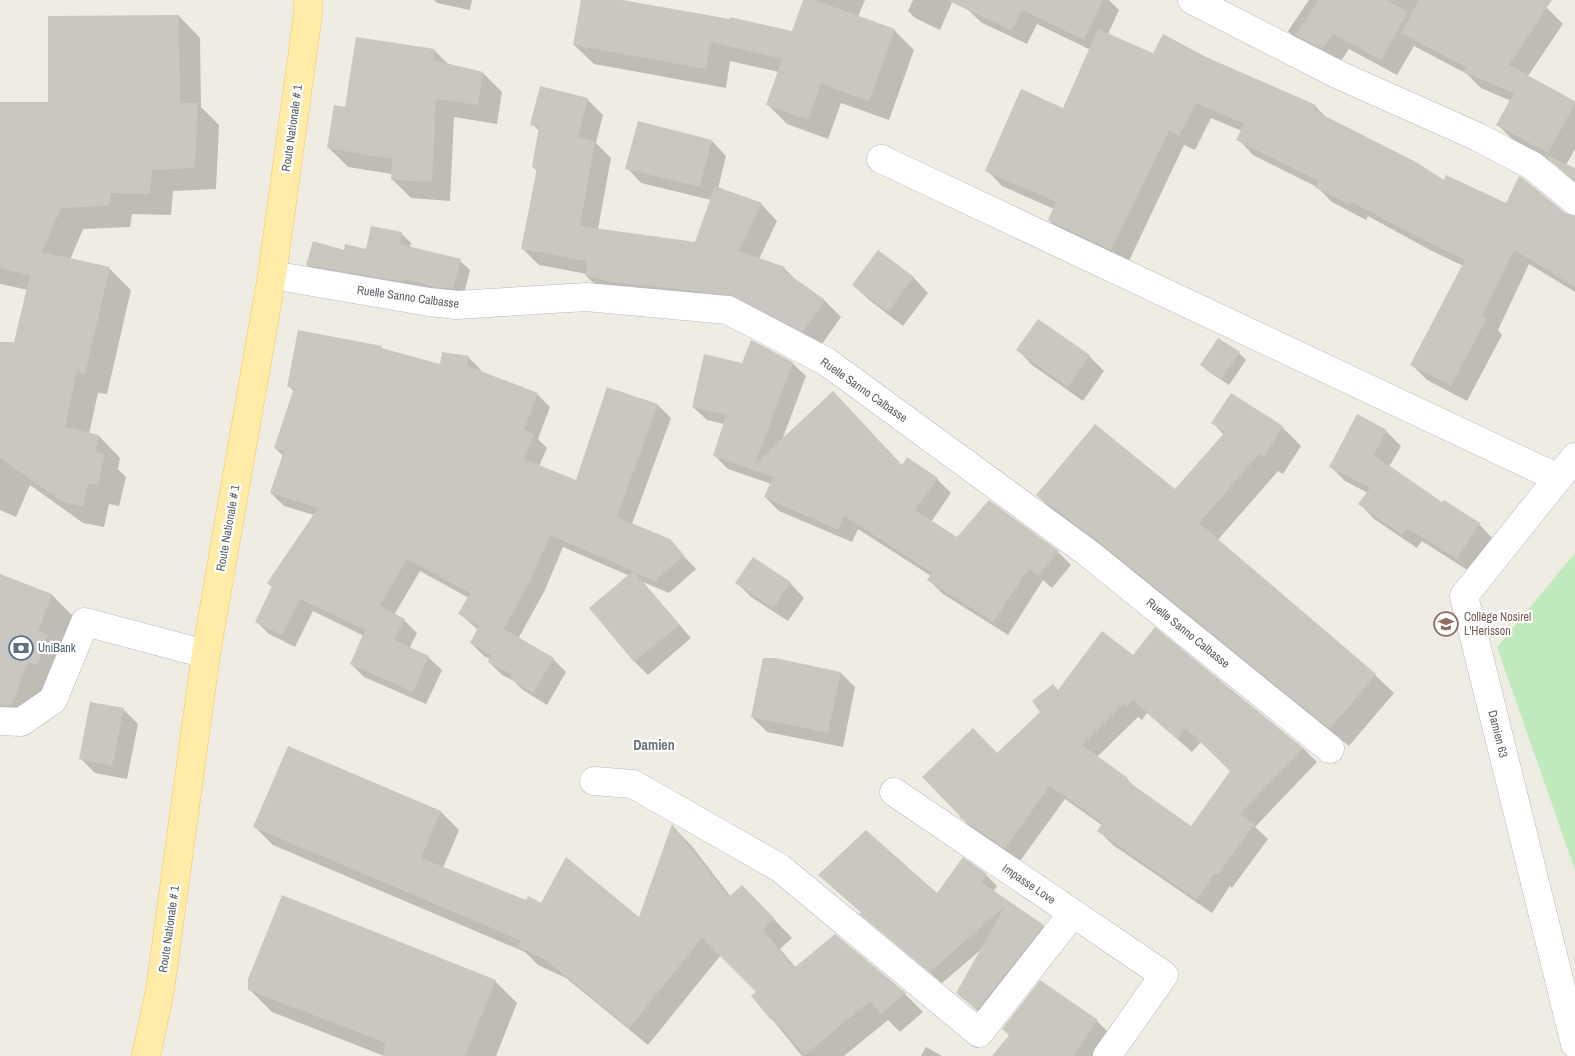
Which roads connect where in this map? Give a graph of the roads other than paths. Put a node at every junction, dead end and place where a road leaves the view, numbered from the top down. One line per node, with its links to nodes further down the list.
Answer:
1 (308, 0): 5 (main road, Route Nationale # 1)
2 (1192, 0): 4 (street)
3 (881, 159): 7 (street)
4 (1575, 201)
5 (272, 275): 8 (main road, Route Nationale # 1); 10 (street, Ruelle Sanno Calbasse)
6 (1575, 457): 7 (street, Damien 63)
7 (1558, 478): 14 (street, Damien 63)
8 (206, 654): 9 (street); 15 (main road, Route Nationale # 1)
9 (0, 721)
10 (1330, 748)
11 (594, 781): 13 (street)
12 (894, 792): 13 (street, Impasse Love)
13 (1073, 913): 16 (street, Impasse Love)
14 (1575, 1044)
15 (146, 1056)
16 (1107, 1056)

